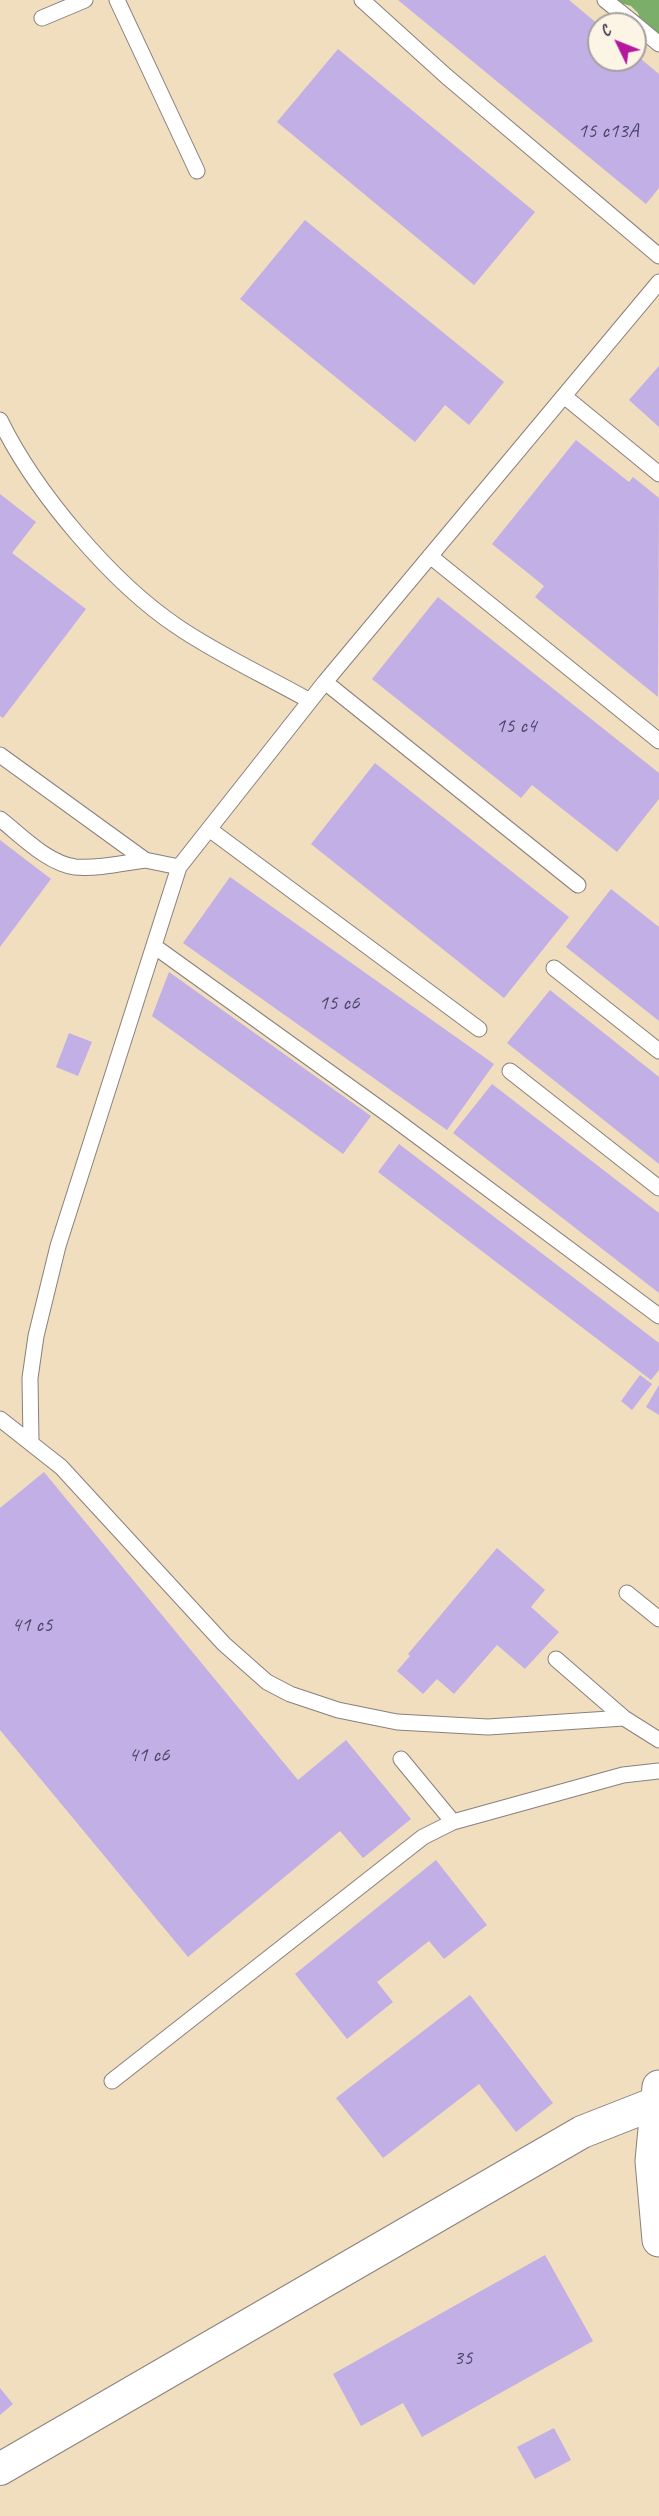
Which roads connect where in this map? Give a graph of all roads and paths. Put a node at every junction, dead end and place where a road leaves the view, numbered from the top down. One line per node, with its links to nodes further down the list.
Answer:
1 (85, 0): 6 (lane)
2 (117, 0): 9 (lane)
3 (362, 0): 10 (lane)
4 (604, 0): 5 (lane)
5 (620, 12)
6 (42, 18)
7 (647, 34): 8 (lane)
8 (659, 44)
9 (198, 171)
10 (659, 256)
11 (659, 282): 12 (lane)
12 (564, 396): 14 (lane); 15 (lane)
13 (0, 420): 17 (lane)
14 (659, 474)
15 (430, 556): 16 (lane); 18 (lane)
16 (325, 682): 17 (lane); 24 (lane)
17 (310, 700): 21 (lane)
18 (659, 741)
19 (0, 755): 22 (lane)
20 (0, 819): 22 (lane)
21 (209, 829): 23 (lane); 27 (lane)
22 (145, 860): 23 (lane)
23 (179, 867): 25 (lane)
24 (578, 885)
25 (154, 946): 31 (lane); 33 (lane)
26 (554, 968): 28 (lane)
27 (480, 1029)
28 (659, 1051)
29 (510, 1071): 30 (lane)
30 (659, 1188)
31 (659, 1316)
32 (0, 1419): 33 (lane)
33 (31, 1442): 37 (lane)
34 (627, 1593): 35 (lane)
35 (659, 1619)
36 (556, 1659): 37 (lane)
37 (624, 1718): 38 (lane)
38 (659, 1740)
39 (401, 1759): 41 (lane)
40 (659, 1771): 41 (lane)
41 (453, 1821): 42 (lane)
42 (112, 2081)
43 (657, 2095): 44 (street); 45 (street)
44 (659, 2241)
45 (0, 2469)

